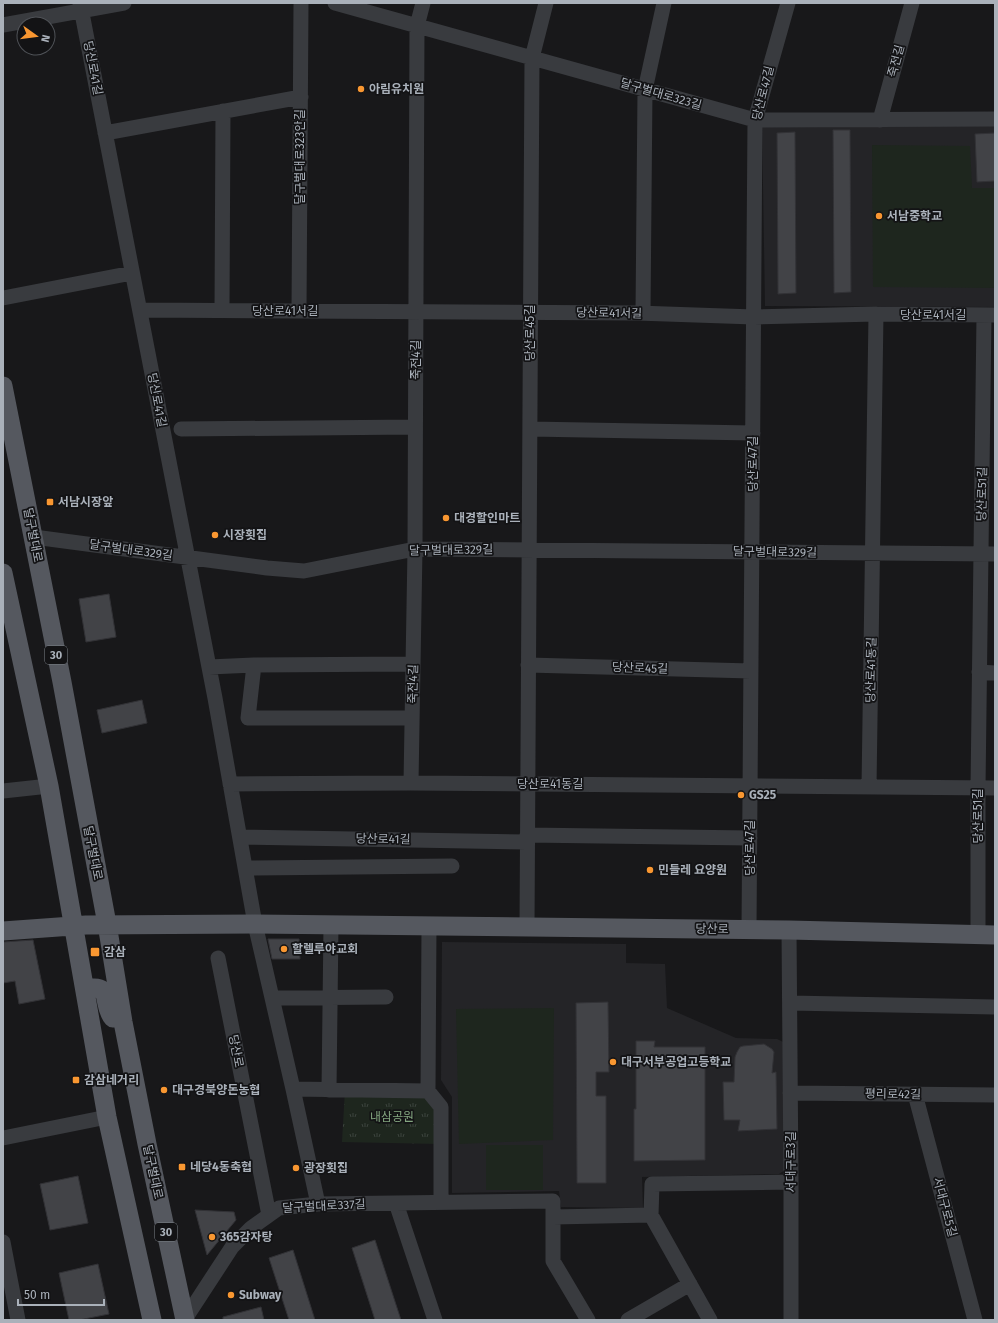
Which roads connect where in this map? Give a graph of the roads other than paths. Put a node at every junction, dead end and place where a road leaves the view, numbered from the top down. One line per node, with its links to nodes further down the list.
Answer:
1 (124, 3): 9 (street)
2 (301, 3): 14 (street, 달구벌대로323안길)
3 (335, 3): 11 (street, 달구벌대로323길)
4 (424, 3): 11 (street, 죽전4길)
5 (546, 3): 12 (street, 당산로45길)
6 (664, 3): 13 (street)
7 (788, 3): 17 (street, 당산로47길)
8 (912, 3): 18 (street, 죽전길)
9 (81, 7): 10 (street); 19 (street, 당산로41길)
10 (3, 25)
11 (417, 26): 12 (street, 달구벌대로323길); 25 (street, 죽전4길)
12 (532, 58): 13 (street, 달구벌대로323길); 26 (street, 당산로45길)
13 (645, 90): 17 (street, 달구벌대로323길); 27 (street)
14 (301, 97): 15 (street); 24 (street, 달구벌대로323안길)
15 (223, 111): 19 (street); 23 (street)
16 (995, 119): 18 (street, 달구벌대로323길)
17 (755, 120): 18 (street, 달구벌대로323길); 30 (street, 당산로47길)
18 (880, 120)
19 (105, 133): 20 (street, 당산로41길)
20 (132, 273): 21 (street); 22 (street, 당산로41길)
21 (3, 298)
22 (140, 310): 23 (street, 당산로41서길); 42 (street, 당산로41길)
23 (222, 310): 24 (street, 당산로41서길)
24 (299, 311): 25 (street, 당산로41서길)
25 (416, 312): 26 (street, 당산로41서길); 32 (street, 죽전4길)
26 (530, 312): 27 (street, 당산로41서길); 34 (street, 당산로45길)
27 (643, 313): 30 (street, 당산로41서길)
28 (876, 314): 29 (street, 당산로41서길); 30 (street, 당산로41서길); 40 (street)
29 (990, 315): 41 (street, 당산로51길)
30 (754, 317): 35 (street, 당산로47길)
31 (3, 386): 36 (main road, 달구벌대로 / 30)
32 (415, 427): 33 (street, 당산로41길); 37 (street, 죽전4길)
33 (181, 429)
34 (530, 429): 35 (street); 38 (street, 당산로45길)
35 (753, 433): 39 (street, 당산로47길)
36 (34, 537): 42 (street, 달구벌대로329길); 66 (main road, 달구벌대로 / 30)
37 (414, 549): 38 (street, 달구벌대로329길); 42 (street, 달구벌대로329길); 44 (street, 죽전4길)
38 (529, 550): 39 (street, 달구벌대로329길); 46 (street, 당산로45길)
39 (752, 552): 40 (street, 달구벌대로329길); 48 (street, 당산로47길)
40 (873, 553): 41 (street, 달구벌대로329길); 57 (street, 당산로41동길)
41 (988, 554): 49 (street, 당산로51길)
42 (188, 558): 47 (street, 당산로41길)
43 (3, 573): 55 (main road)
44 (413, 664): 45 (street); 51 (street, 죽전4길)
45 (254, 665): 47 (street); 51 (street, 죽전4길)
46 (528, 665): 48 (street, 당산로45길); 54 (street, 당산로45길)
47 (209, 667): 53 (street, 당산로41길)
48 (751, 671): 56 (street, 당산로47길)
49 (979, 672): 50 (street); 58 (street, 당산로51길)
50 (995, 673)
51 (412, 718): 52 (street, 죽전4길)
52 (411, 783): 53 (street, 당산로41동길); 54 (street, 당산로41동길)
53 (230, 784): 61 (street, 당산로41길)
54 (528, 784): 56 (street, 당산로41동길); 62 (street, 당산로45길)
55 (49, 786): 60 (street); 69 (main road)
56 (750, 786): 57 (street, 당산로41동길); 63 (street, 당산로47길)
57 (869, 787): 58 (street, 당산로41동길)
58 (978, 788): 59 (street, 당산로41동길); 75 (street, 당산로51길)
59 (995, 788)
60 (3, 791)
61 (240, 837): 62 (street, 당산로41길); 65 (street, 당산로41길)
62 (527, 838): 63 (street); 71 (street, 당산로45길)
63 (750, 838): 72 (street, 당산로47길)
64 (452, 866): 65 (street)
65 (245, 868): 67 (street, 당산로41길)
66 (107, 924): 67 (main road, 당산로); 69 (main road, 당산로); 83 (main road, 달구벌대로 / 30)
67 (255, 924): 68 (main road, 당산로); 79 (street)
68 (331, 925): 70 (main road, 당산로); 80 (street)
69 (75, 926): 74 (main road, 당산로); 77 (main road)
70 (429, 926): 71 (main road, 당산로); 86 (street)
71 (527, 927): 72 (main road, 당산로)
72 (749, 929): 73 (main road, 당산로)
73 (789, 930): 75 (main road, 당산로); 81 (street, 서대구로3길)
74 (3, 931)
75 (987, 935)
76 (218, 958): 96 (street, 당산로)
77 (86, 990): 83 (main road); 90 (main road)
78 (386, 997): 80 (street)
79 (272, 998): 80 (street); 84 (street)
80 (330, 998): 85 (street)
81 (790, 1003): 82 (street); 87 (street, 서대구로3길)
82 (995, 1007)
83 (123, 1022): 101 (main road, 달구벌대로 / 30)
84 (293, 1089): 85 (street); 95 (street)
85 (329, 1090): 86 (street)
86 (428, 1091): 93 (street)
87 (790, 1092): 88 (street, 평리로42길); 92 (street, 서대구로3길)
88 (915, 1094): 89 (street, 평리로42길); 109 (street, 서대구로5길)
89 (995, 1095)
90 (107, 1117): 91 (street); 103 (main road)
91 (3, 1138)
92 (791, 1182): 97 (street); 108 (street, 서대구로3길)
93 (442, 1202): 94 (street, 달구벌대로337길); 98 (street, 달구벌대로337길)
94 (396, 1203): 95 (street, 달구벌대로337길); 104 (street)
95 (318, 1204): 96 (street, 달구벌대로337길)
96 (269, 1215): 101 (street, 달구벌대로337길)
97 (651, 1215): 98 (street); 100 (street)
98 (553, 1217): 105 (street)
99 (3, 1242): 102 (street)
100 (690, 1284): 106 (street); 107 (street)
101 (185, 1319)
102 (18, 1320)
103 (152, 1320)
104 (435, 1320)
105 (588, 1320)
106 (628, 1320)
107 (710, 1320)
108 (791, 1320)
109 (975, 1320)

